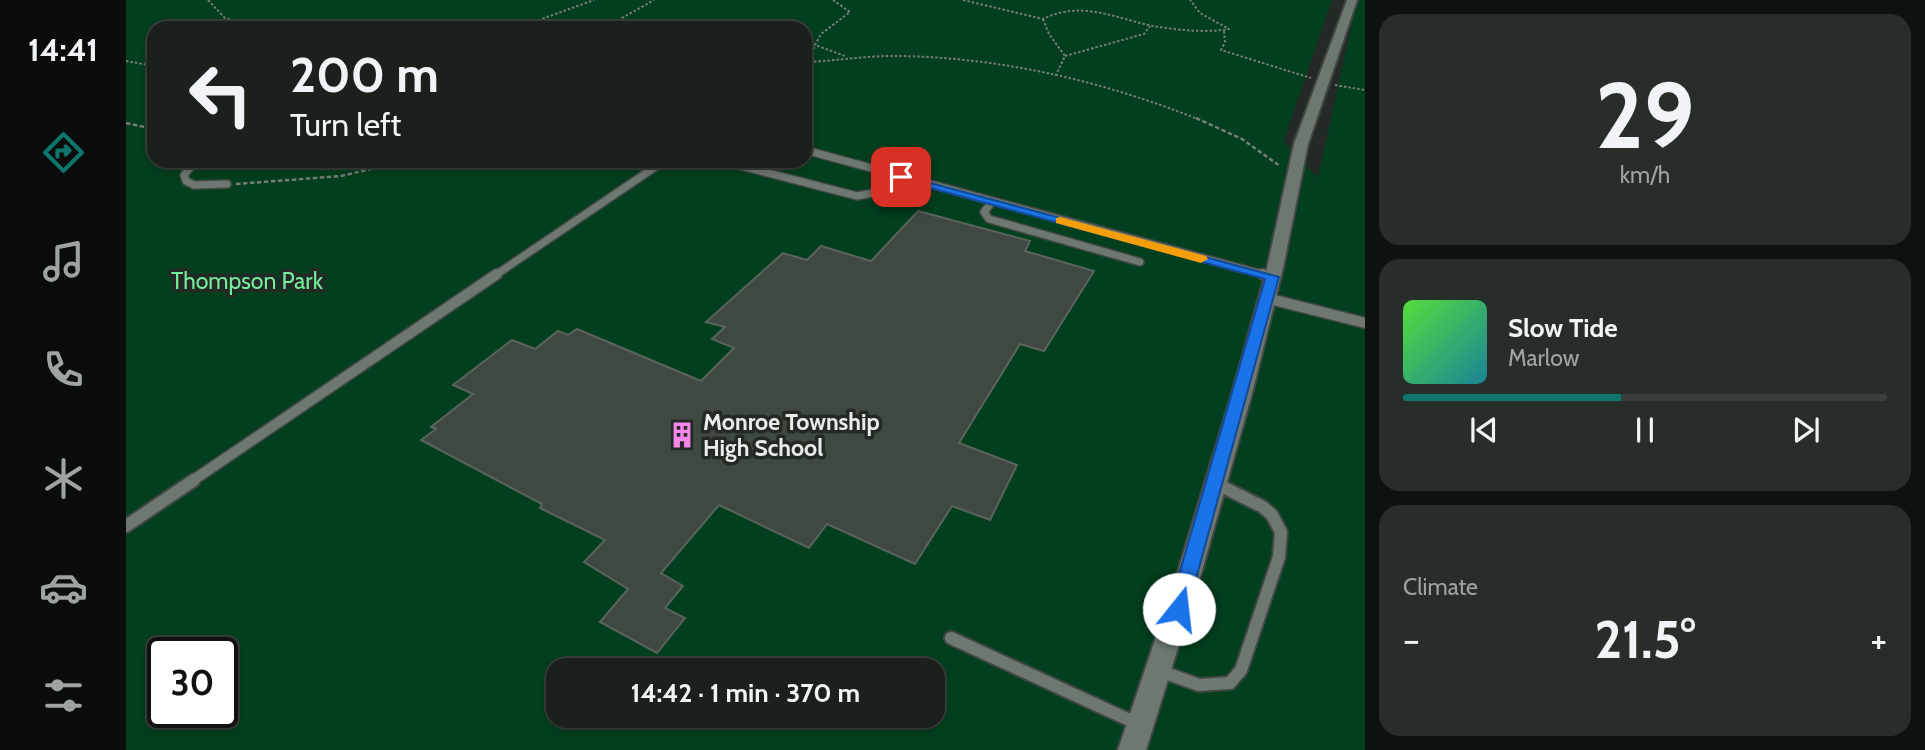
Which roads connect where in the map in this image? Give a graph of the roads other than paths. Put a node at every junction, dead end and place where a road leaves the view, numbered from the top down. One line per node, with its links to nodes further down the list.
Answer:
1 (1352, 0): 12 (street)
2 (812, 152): 6 (lane)
3 (190, 168): 7 (lane)
4 (654, 168): 15 (lane)
5 (748, 168): 6 (lane)
6 (925, 183): 8 (lane)
7 (227, 184)
8 (992, 202): 9 (lane); 10 (lane)
9 (1040, 215): 10 (lane); 12 (lane)
10 (1028, 230): 11 (lane)
11 (1140, 262)
12 (1269, 288): 13 (lane); 14 (street)
13 (1365, 323)
14 (1214, 484): 17 (street); 17 (lane)
15 (126, 526)
16 (951, 638): 18 (lane)
17 (1159, 670): 18 (street)
18 (1140, 725): 19 (street)
19 (1132, 750)

